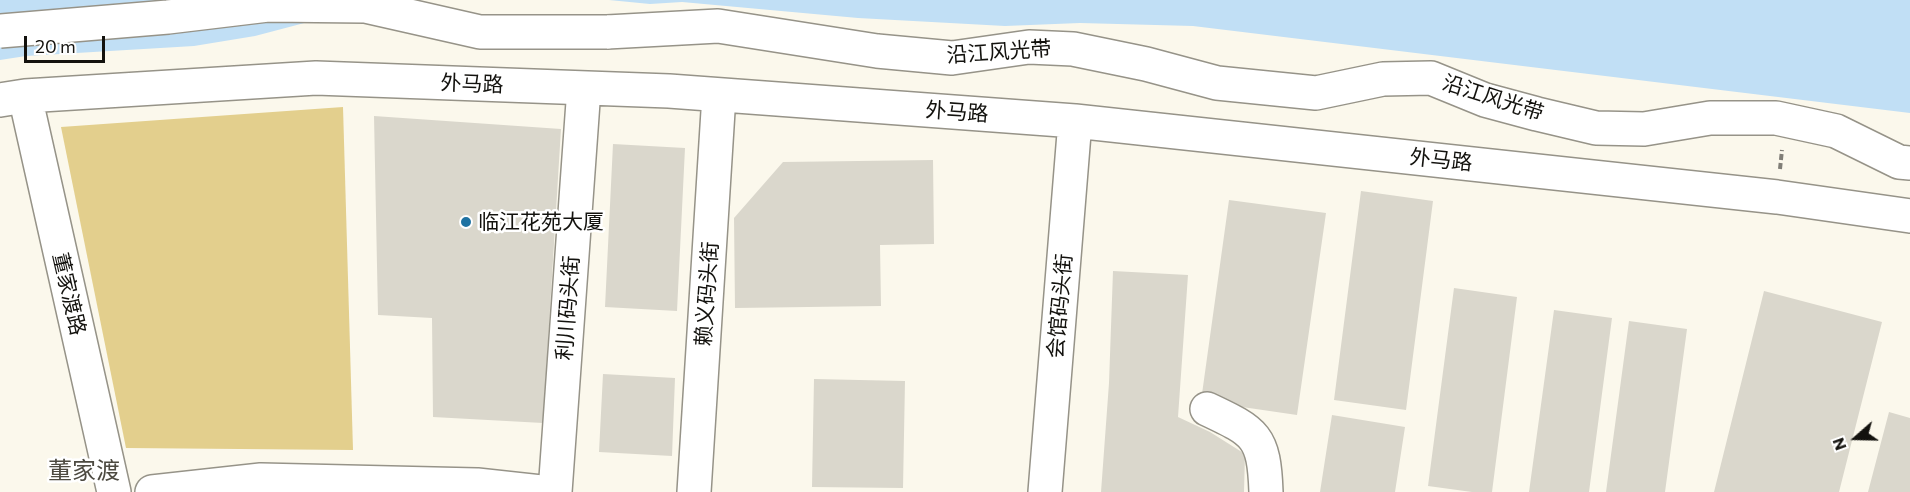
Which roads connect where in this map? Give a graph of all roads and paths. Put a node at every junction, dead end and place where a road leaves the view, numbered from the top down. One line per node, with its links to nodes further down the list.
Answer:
1 (0, 31): 6 (street, 沿江风光带, bridge)
2 (584, 88): 3 (street, 外马路); 4 (street, 外马路); 14 (street, 利川码头街)
3 (719, 96): 5 (street, 外马路); 15 (street, 赖义码头街)
4 (12, 98): 11 (street, 董家渡路)
5 (1075, 120): 8 (street, 外马路); 16 (street, 会馆码头街)
6 (1786, 120): 7 (street, 沿江风光带); 8 (path)
7 (1910, 164)
8 (1777, 197): 9 (street, 外马路)
9 (1910, 216)
10 (1207, 410): 17 (street)
11 (114, 492)
12 (152, 492): 13 (street)
13 (541, 492)
14 (555, 492)
15 (694, 492)
16 (1045, 492)
17 (1266, 492)

